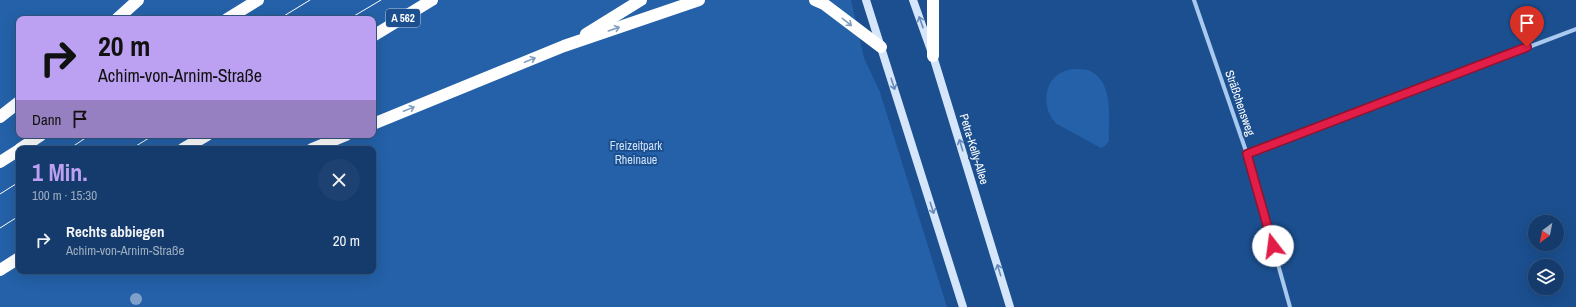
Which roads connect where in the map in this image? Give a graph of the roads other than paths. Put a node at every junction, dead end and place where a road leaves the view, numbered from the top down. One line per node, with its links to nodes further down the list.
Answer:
1 (138, 0): 11 (highway)
2 (258, 0): 12 (highway)
3 (432, 0): 14 (highway, A 562)
4 (641, 0): 15 (highway)
5 (699, 0): 15 (highway, one-way to 5)
6 (815, 0): 16 (highway, one-way to 16)
7 (866, 0): 16 (main road)
8 (913, 0): 17 (main road, Petra-Kelly-Allee, one-way to 8)
9 (933, 0): 17 (highway)
10 (1194, 0): 28 (street, Sträßchensweg)
11 (120, 16)
12 (232, 16)
13 (1576, 28): 28 (street)
14 (376, 34)
15 (564, 46): 20 (highway, one-way to 15)
16 (881, 47): 32 (main road, one-way to 32)
17 (933, 56): 33 (main road, Petra-Kelly-Allee, one-way to 17)
18 (16, 104): 19 (highway)
19 (0, 117)
20 (376, 123)
21 (36, 138): 24 (highway)
22 (202, 138): 25 (highway)
23 (339, 138): 26 (highway)
24 (24, 146)
25 (188, 146)
26 (319, 146)
27 (16, 152): 29 (highway)
28 (1247, 154): 34 (street, Sträßchensweg)
29 (0, 162)
30 (16, 260): 31 (highway)
31 (0, 270)
32 (963, 307)
33 (1010, 307)
34 (1290, 307)

